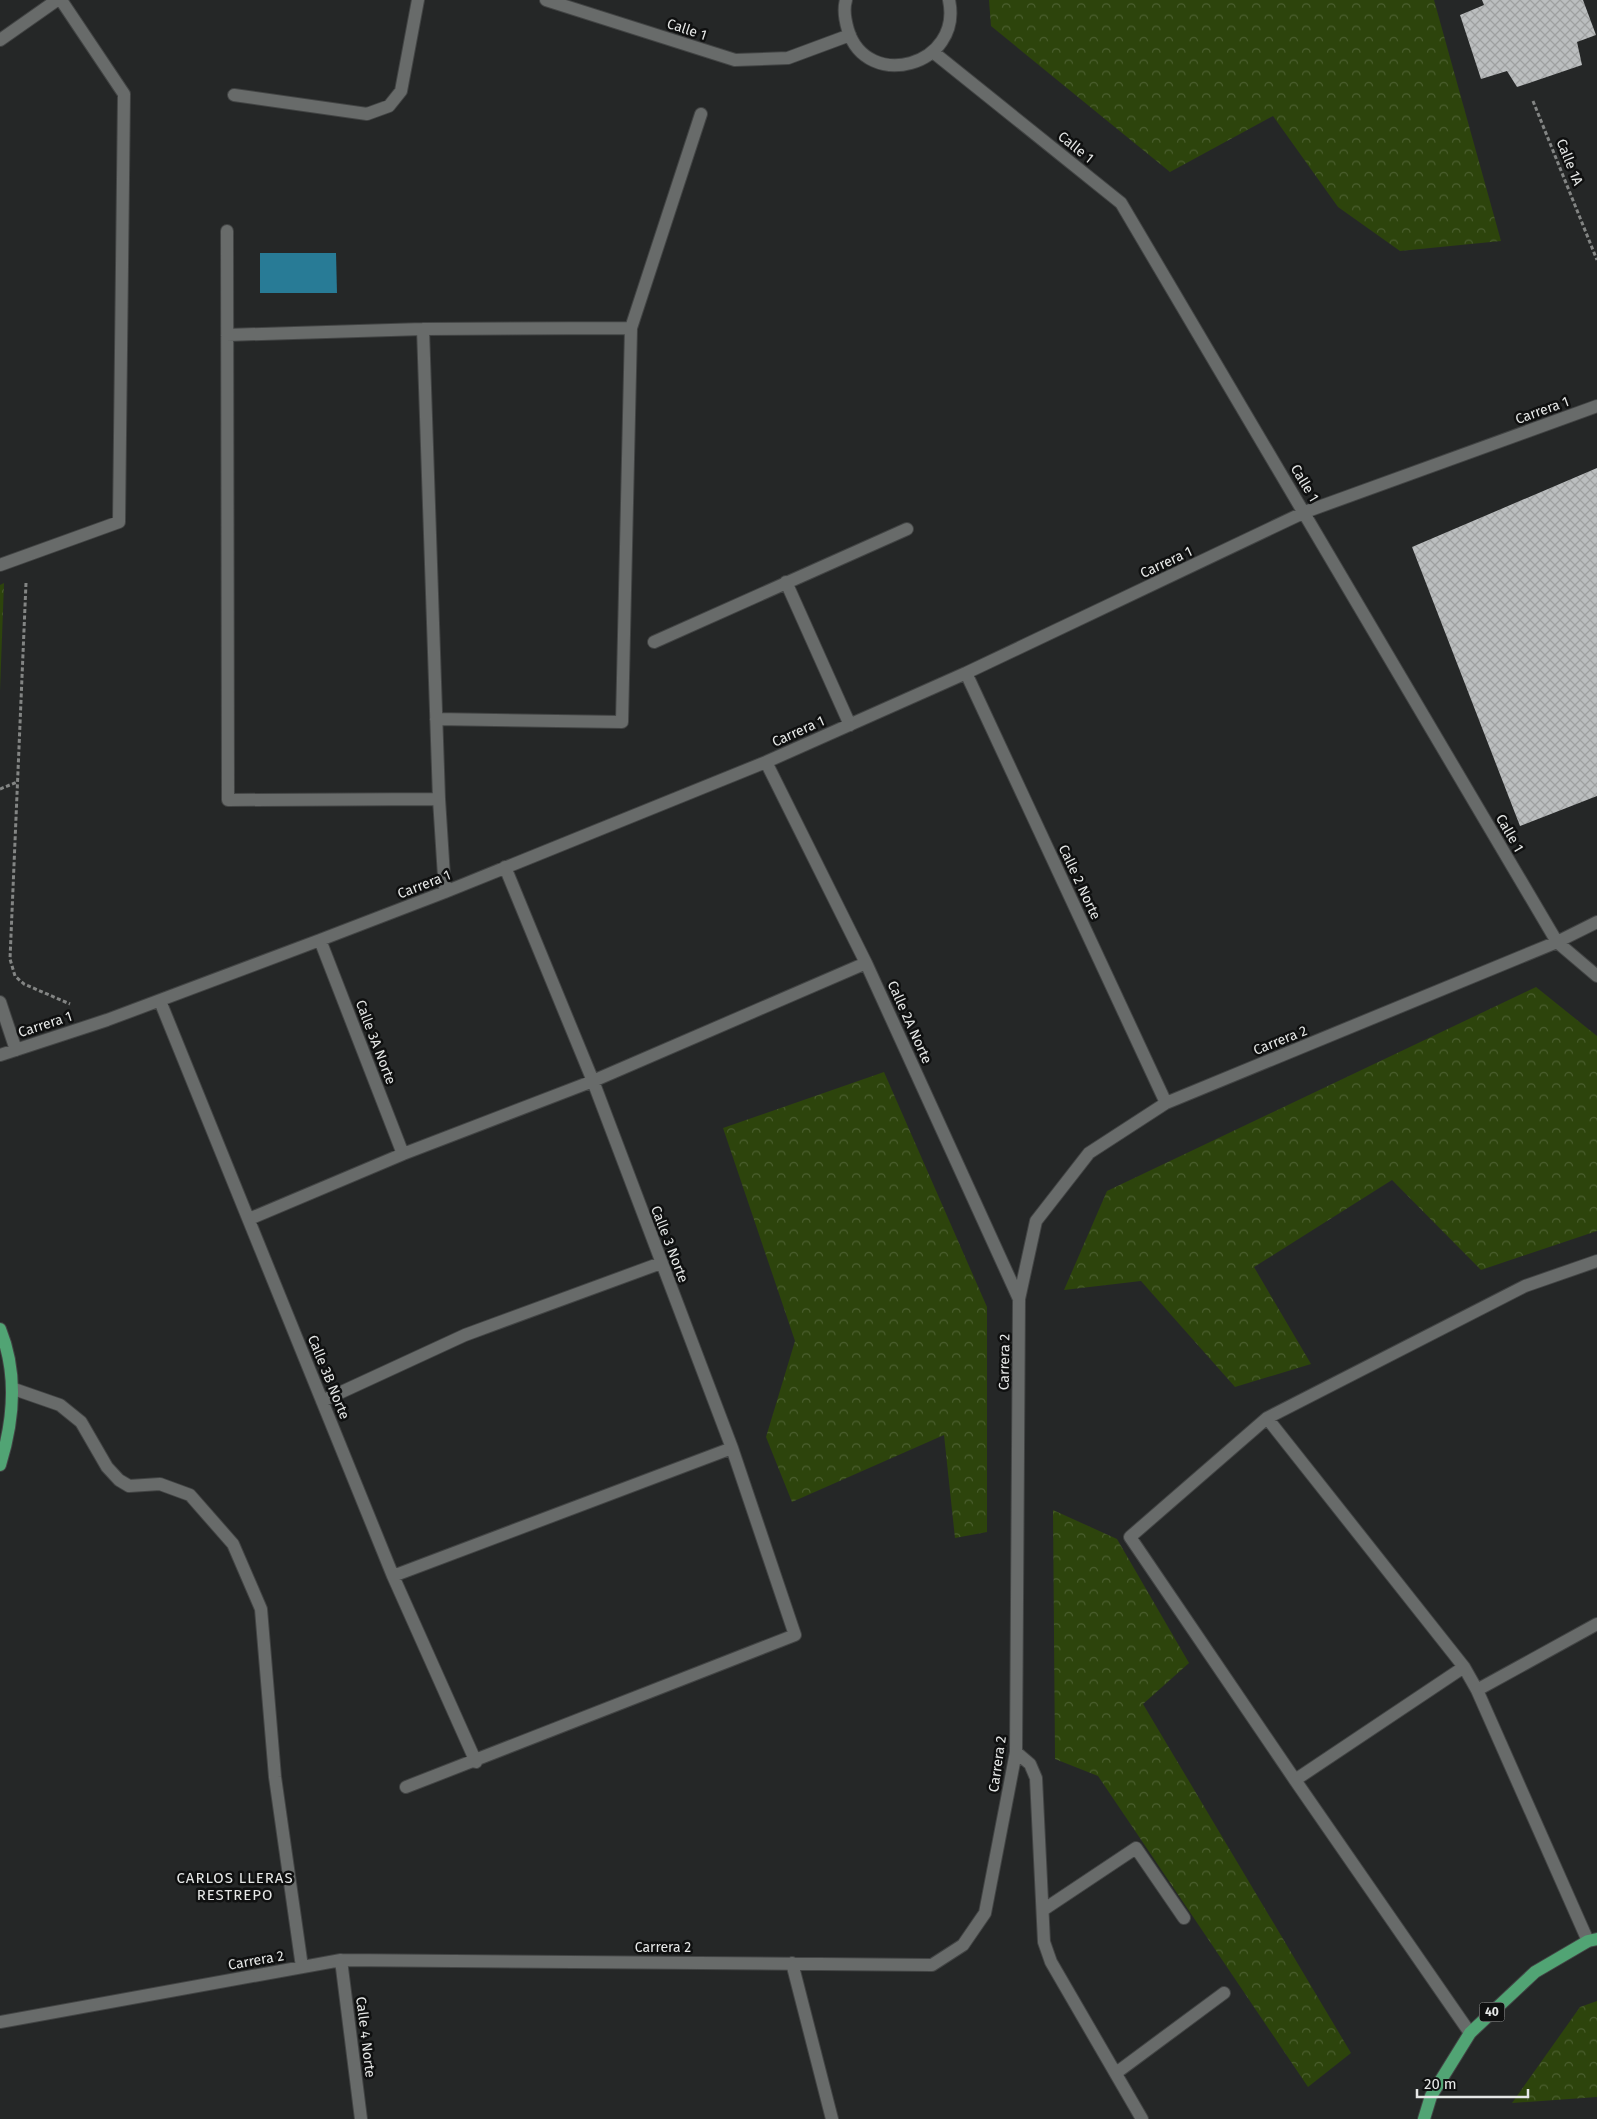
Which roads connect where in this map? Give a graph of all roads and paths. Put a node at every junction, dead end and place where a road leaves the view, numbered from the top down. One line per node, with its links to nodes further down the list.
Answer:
1 (59, 0): 7 (street); 20 (street)
2 (418, 0): 9 (street)
3 (546, 0): 6 (street, Calle 1)
4 (846, 0): 6 (street)
5 (949, 0): 8 (street)
6 (850, 36): 8 (street)
7 (0, 40)
8 (933, 52): 18 (street, Calle 1)
9 (234, 95)
10 (1533, 101): 13 (path, Calle 1A)
11 (701, 114): 14 (street)
12 (227, 231): 16 (street)
13 (1597, 260)
14 (630, 328): 15 (street); 25 (street)
15 (423, 329): 16 (street); 25 (street)
16 (227, 335): 30 (street)
17 (1597, 406): 18 (street, Carrera 1)
18 (1305, 512): 24 (street, Carrera 1); 35 (street, Calle 1)
19 (907, 529): 22 (street)
20 (27, 556): 21 (street); 28 (path)
21 (0, 566)
22 (786, 582): 23 (street); 26 (street)
23 (654, 642)
24 (966, 673): 26 (street, Carrera 1); 44 (street, Calle 2 Norte)
25 (436, 719): 30 (street)
26 (850, 724): 27 (street, Carrera 1)
27 (766, 762): 31 (street, Carrera 1); 36 (street, Calle 2A Norte)
28 (17, 782): 29 (path); 40 (path)
29 (0, 789)
30 (439, 799): 32 (street)
31 (505, 867): 32 (street, Carrera 1); 43 (street, Calle 3 Norte)
32 (445, 892): 34 (street, Carrera 1)
33 (1597, 922): 35 (street, Carrera 2)
34 (320, 940): 38 (street, Carrera 1); 45 (street, Calle 3A Norte)
35 (1557, 942): 37 (street, Calle 1); 44 (street, Carrera 2)
36 (866, 963): 43 (street); 49 (street, Calle 2A Norte)
37 (1597, 976)
38 (160, 1000): 40 (street, Carrera 1); 46 (street, Calle 3B Norte)
39 (0, 1002): 41 (street)
40 (108, 1020): 41 (street, Carrera 1)
41 (16, 1050): 42 (street, Carrera 1)
42 (0, 1055)
43 (593, 1081): 45 (street); 48 (street, Calle 3 Norte)
44 (1166, 1103): 49 (street, Carrera 2)
45 (403, 1154): 46 (street)
46 (249, 1219): 52 (street, Calle 3B Norte)
47 (1597, 1261): 53 (street)
48 (660, 1263): 52 (street); 54 (street, Calle 3 Norte)
49 (1019, 1299): 60 (street, Carrera 2)
50 (0, 1329): 51 (main road)
51 (14, 1389): 55 (main road); 69 (street)
52 (322, 1401): 56 (street, Calle 3B Norte)
53 (1267, 1418): 58 (street); 62 (street)
54 (732, 1448): 56 (street); 61 (street, Calle 3 Norte)
55 (0, 1466)
56 (393, 1576): 61 (street, Calle 3B Norte)
57 (1597, 1624): 59 (street)
58 (1464, 1667): 59 (street); 62 (street)
59 (1477, 1690): 66 (street)
60 (1016, 1752): 64 (street); 68 (street, Carrera 2)
61 (476, 1762): 63 (street)
62 (1295, 1780): 72 (street)
63 (406, 1787)
64 (1043, 1910): 65 (street); 73 (street)
65 (1184, 1918)
66 (1593, 1940): 72 (main road, 40)
67 (341, 1960): 68 (street, Carrera 2); 69 (street, Carrera 2); 74 (street, Calle 4 Norte)
68 (792, 1962): 75 (street)
69 (302, 1967): 71 (street, Carrera 2)
70 (1224, 1993): 73 (street)
71 (0, 2022)
72 (1470, 2033): 77 (main road, 40)
73 (1116, 2073): 76 (street)
74 (362, 2119)
75 (832, 2119)
76 (1142, 2119)
77 (1424, 2119)

